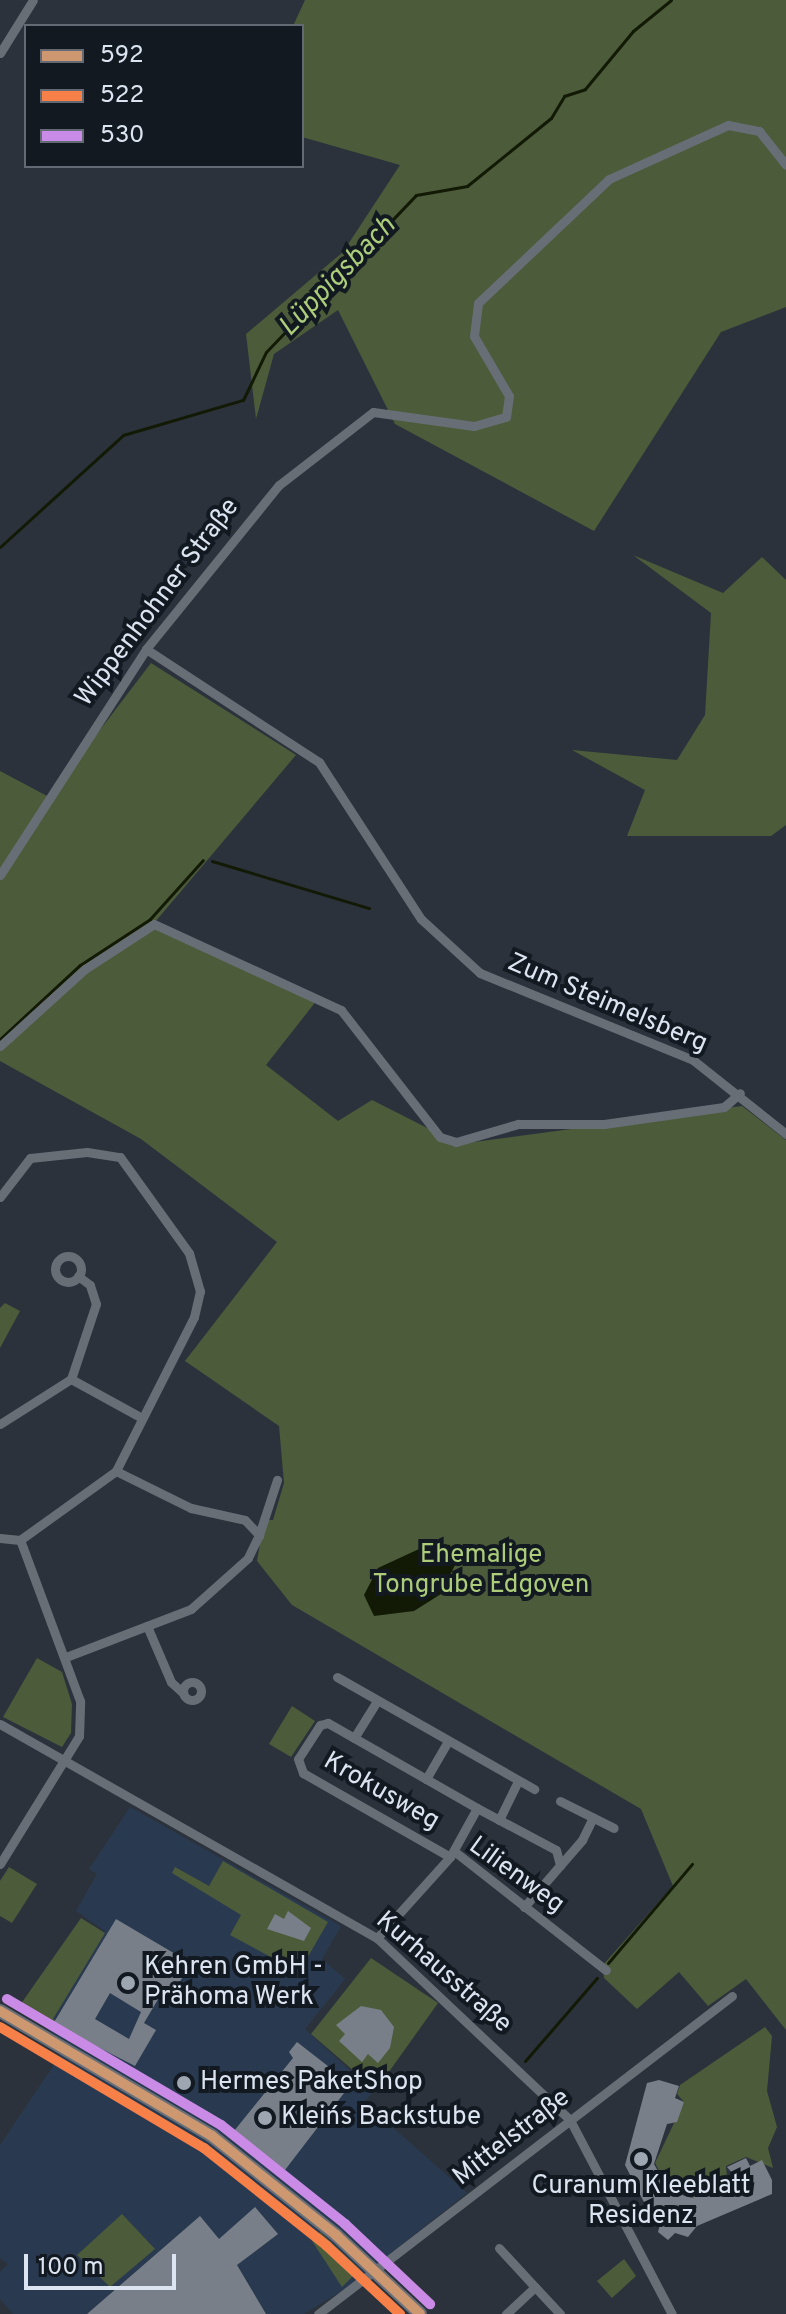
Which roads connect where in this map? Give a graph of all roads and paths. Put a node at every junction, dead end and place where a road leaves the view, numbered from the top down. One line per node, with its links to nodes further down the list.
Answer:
1 (33, 0): 2 (street)
2 (0, 53)
3 (786, 165): 4 (street, Wippenhohner Straße)
4 (146, 649): 5 (street, Wippenhohner Straße); 7 (street, Zum Steimelsberg)
5 (0, 875)
6 (0, 1046): 7 (street)
7 (740, 1093): 8 (street, Zum Steimelsberg)
8 (786, 1134)
9 (0, 1197): 12 (street)
10 (78, 1276): 11 (street)
11 (71, 1379): 12 (street); 13 (street)
12 (142, 1418): 14 (street)
13 (0, 1424)
14 (116, 1471): 16 (street); 18 (street)
15 (277, 1480): 16 (street)
16 (259, 1535): 19 (street)
17 (0, 1538): 18 (street)
18 (20, 1540): 20 (street)
19 (147, 1626): 20 (street); 22 (street)
20 (66, 1657): 27 (street)
21 (337, 1677): 23 (street)
22 (202, 1697)
23 (377, 1701): 25 (street); 26 (street)
24 (0, 1724): 27 (street, Kurhausstraße)
25 (354, 1738): 28 (street); 36 (street, Krokusweg)
26 (448, 1741): 28 (street); 29 (street)
27 (67, 1761): 37 (street); 40 (street, Kurhausstraße)
28 (426, 1779): 32 (street)
29 (518, 1781): 30 (street); 34 (street)
30 (534, 1789)
31 (560, 1801): 33 (street)
32 (477, 1808): 34 (street); 36 (street)
33 (593, 1817): 35 (street); 38 (street)
34 (499, 1820): 38 (street)
35 (614, 1828)
36 (452, 1854): 39 (street, Lilienweg); 40 (street, Lilienweg)
37 (0, 1864)
38 (560, 1865): 39 (street)
39 (524, 1907): 41 (street, Lilienweg)
40 (377, 1938): 44 (street, Kurhausstraße)
41 (603, 1969)
42 (732, 1996): 44 (street, Mittelstraße)
43 (2, 2018): 46 (main road)
44 (570, 2120): 46 (street, Mittelstraße); 52 (street, Kurhausstraße)
45 (499, 2248): 47 (street)
46 (378, 2273): 48 (street, Mittelstraße); 49 (main road)
47 (535, 2287): 50 (street); 51 (street)
48 (318, 2314)
49 (420, 2314)
50 (506, 2314)
51 (560, 2314)
52 (672, 2314)

